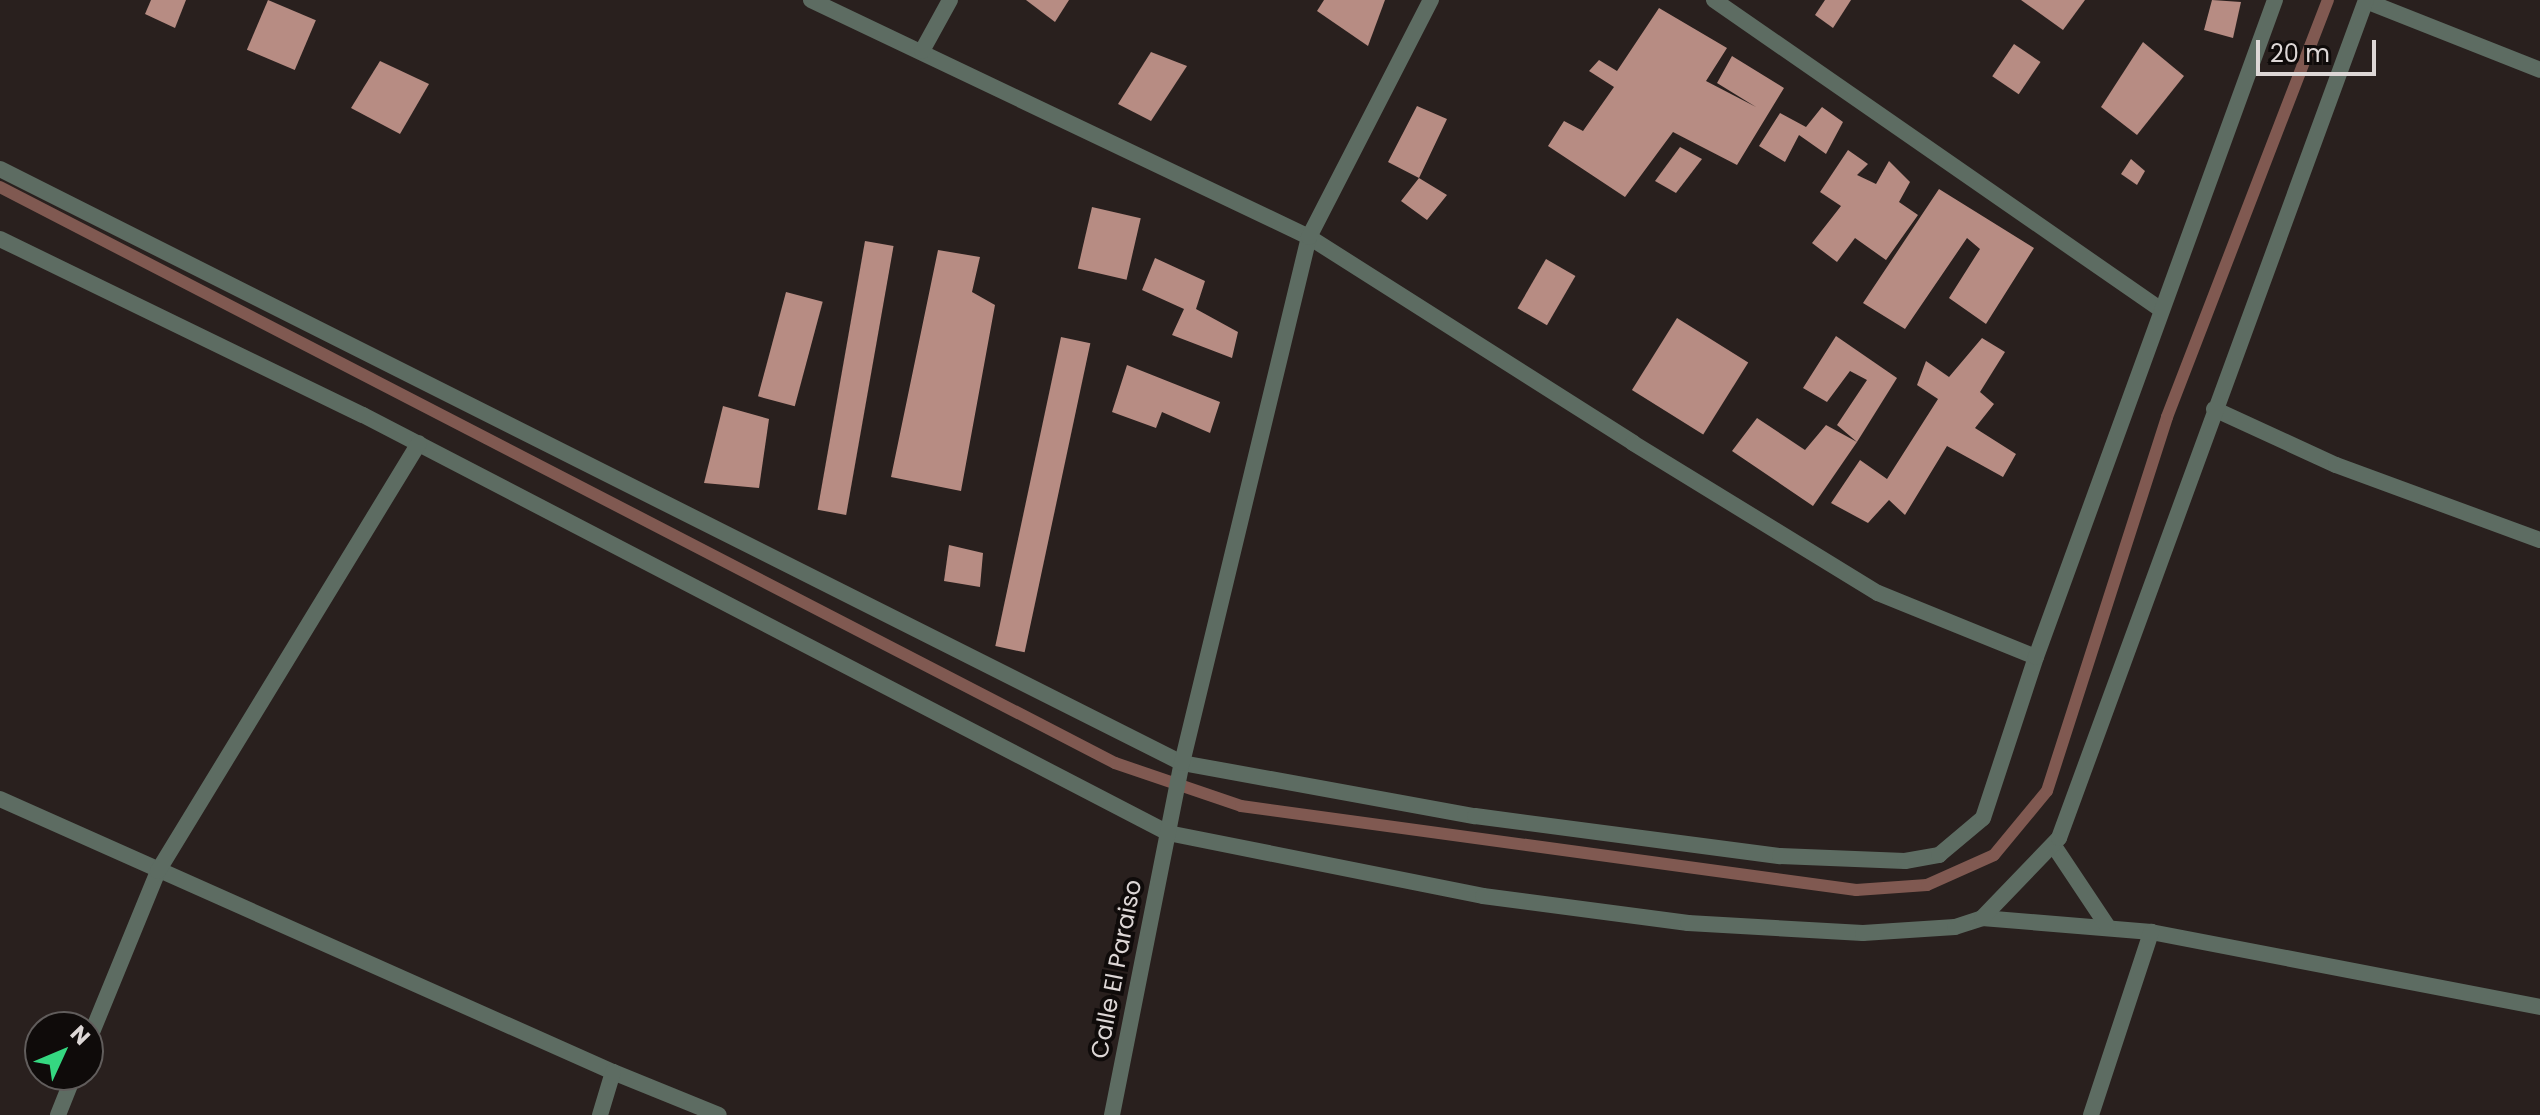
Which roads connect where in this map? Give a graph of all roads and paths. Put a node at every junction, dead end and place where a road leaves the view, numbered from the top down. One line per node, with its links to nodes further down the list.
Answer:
1 (811, 0): 7 (street)
2 (950, 0): 7 (street)
3 (1431, 0): 10 (street, Calle El Paraiso)
4 (1714, 0): 12 (street)
5 (2275, 0): 12 (street)
6 (2366, 0): 8 (street); 13 (street)
7 (922, 51): 10 (street)
8 (2540, 70)
9 (0, 169): 17 (street)
10 (1309, 237): 16 (street); 17 (street, Calle El Paraiso)
11 (0, 239): 14 (street)
12 (2160, 309): 16 (street)
13 (2214, 409): 15 (street); 20 (street)
14 (419, 443): 19 (street); 21 (street)
15 (2540, 540)
16 (2036, 657): 17 (street)
17 (1182, 763): 19 (street, Calle El Paraiso)
18 (0, 799): 21 (street)
19 (1168, 833): 22 (street); 32 (street, Calle El Paraiso)
20 (2054, 846): 22 (street); 23 (street)
21 (158, 871): 26 (street); 27 (street)
22 (1982, 918): 23 (street)
23 (2108, 927): 24 (street)
24 (2151, 932): 25 (street); 33 (street)
25 (2540, 1007)
26 (101, 1011)
27 (613, 1072): 30 (street); 31 (street)
28 (68, 1091): 29 (street)
29 (58, 1115)
30 (600, 1115)
31 (719, 1115)
32 (1112, 1115)
33 (2091, 1115)

